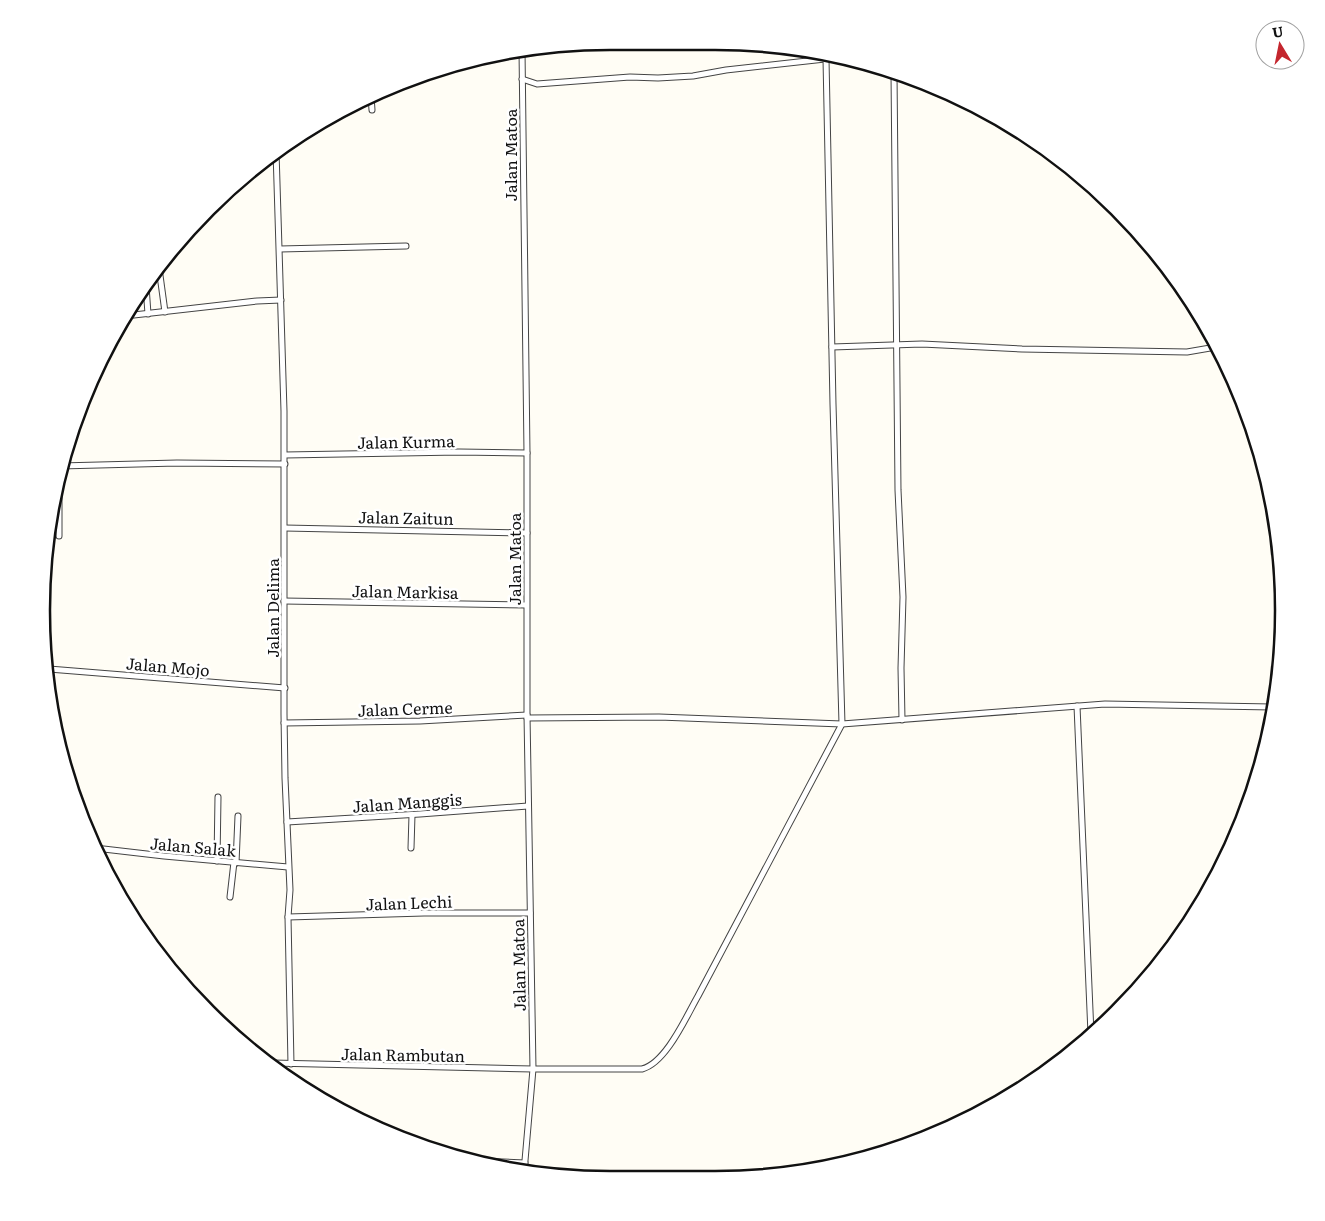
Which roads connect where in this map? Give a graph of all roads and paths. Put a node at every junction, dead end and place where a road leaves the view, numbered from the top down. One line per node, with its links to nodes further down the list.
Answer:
1 (522, 58): 4 (street, Jalan Matoa)
2 (818, 60): 4 (street)
3 (826, 61): 18 (street)
4 (522, 79): 20 (street, Jalan Matoa)
5 (894, 80): 17 (street)
6 (372, 104): 7 (street)
7 (372, 110)
8 (276, 161): 10 (street, Jalan Delima)
9 (406, 246): 10 (street)
10 (280, 249): 13 (street, Jalan Delima)
11 (160, 277): 14 (street)
12 (147, 295): 15 (street)
13 (281, 300): 14 (street); 21 (street, Jalan Delima)
14 (165, 312): 15 (street)
15 (148, 314): 16 (street)
16 (134, 315)
17 (896, 344): 18 (street); 19 (street); 35 (street)
18 (832, 347): 37 (street)
19 (1210, 349)
20 (527, 453): 21 (street, Jalan Kurma); 26 (street, Jalan Matoa)
21 (285, 455): 22 (street, Jalan Delima)
22 (285, 464): 23 (street); 25 (street, Jalan Delima)
23 (69, 466)
24 (59, 513): 27 (street)
25 (285, 528): 26 (street, Jalan Zaitun); 28 (street, Jalan Delima)
26 (527, 533): 29 (street, Jalan Matoa)
27 (59, 536)
28 (284, 601): 29 (street, Jalan Markisa); 31 (street, Jalan Delima)
29 (526, 605): 34 (street, Jalan Matoa)
30 (53, 669): 31 (street, Jalan Mojo)
31 (285, 688): 36 (street, Jalan Delima)
32 (1077, 706): 33 (street, Jalan Cerme); 35 (street, Jalan Cerme); 51 (street)
33 (1266, 707)
34 (527, 717): 36 (street, Jalan Cerme); 37 (street, Jalan Cerme); 39 (street, Jalan Matoa)
35 (902, 720): 37 (street, Jalan Cerme)
36 (284, 723): 42 (street, Jalan Delima)
37 (842, 724): 54 (street, Jalan Rambutan)
38 (218, 797): 45 (street)
39 (528, 806): 40 (street, Jalan Manggis); 49 (street, Jalan Matoa)
40 (412, 815): 42 (street, Jalan Manggis); 43 (street)
41 (238, 816): 46 (street)
42 (287, 822): 47 (street, Jalan Delima)
43 (411, 848)
44 (104, 849): 45 (street, Jalan Salak)
45 (217, 861): 46 (street, Jalan Salak)
46 (235, 862): 47 (street, Jalan Salak); 48 (street)
47 (288, 867): 50 (street, Jalan Delima)
48 (230, 897)
49 (530, 913): 50 (street, Jalan Lechi); 54 (street, Jalan Matoa)
50 (288, 917): 53 (street, Jalan Delima)
51 (1092, 1025)
52 (281, 1064): 53 (street, Jalan Rambutan)
53 (291, 1064): 54 (street, Jalan Rambutan)
54 (532, 1069): 56 (street, Jalan Matoa)
55 (517, 1163): 56 (street)
56 (525, 1163)

